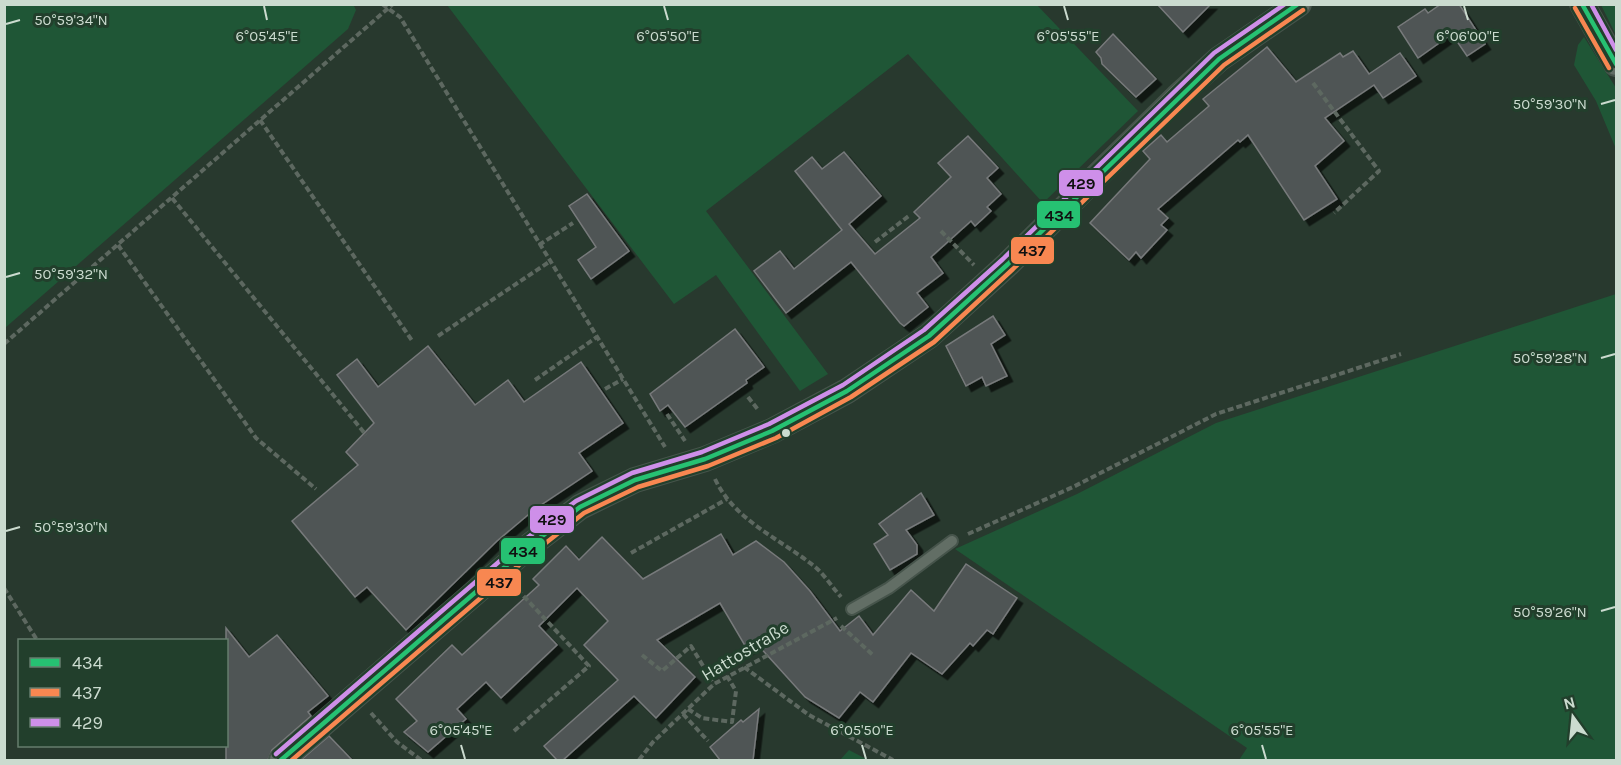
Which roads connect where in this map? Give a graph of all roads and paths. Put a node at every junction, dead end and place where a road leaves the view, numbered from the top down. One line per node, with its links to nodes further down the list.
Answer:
1 (381, 4): 5 (path)
2 (393, 4): 5 (path)
3 (1299, 4): 18 (street)
4 (1582, 4): 6 (street)
5 (388, 9): 8 (path); 16 (path)
6 (1617, 64)
7 (1313, 83): 10 (path)
8 (260, 120): 9 (path); 21 (path)
9 (172, 198): 15 (path); 28 (path)
10 (1334, 213)
11 (909, 215): 14 (path)
12 (573, 223): 16 (path)
13 (941, 231): 18 (path)
14 (875, 242)
15 (118, 245): 22 (path); 30 (path)
16 (539, 245): 17 (path)
17 (549, 262): 19 (path); 20 (path)
18 (989, 282): 29 (street)
19 (438, 336)
20 (597, 338): 24 (path); 25 (path)
21 (413, 342)
22 (4, 344)
23 (1401, 354): 32 (path)
24 (623, 378): 26 (path); 29 (path)
25 (535, 380)
26 (605, 389)
27 (668, 414): 29 (path)
28 (366, 435)
29 (693, 462): 31 (path); 34 (street)
30 (316, 489)
31 (727, 499): 33 (path); 36 (path)
32 (952, 541): 36 (lane)
33 (631, 553)
34 (500, 571): 44 (street); 47 (path)
35 (4, 588): 38 (path)
36 (852, 609): 37 (path, Hattostraße)
37 (834, 619): 39 (path); 41 (path, Hattostraße)
38 (36, 639)
39 (873, 655)
40 (642, 656): 43 (path)
41 (744, 667): 42 (path, Hattostraße); 52 (path)
42 (727, 676): 43 (path, Hattostraße); 45 (path)
43 (714, 684): 45 (path, Hattostraße)
44 (356, 697): 49 (street); 50 (path)
45 (688, 709): 46 (path, Hattostraße)
46 (683, 714): 48 (path); 51 (path, Hattostraße)
47 (514, 731)
48 (708, 741)
49 (281, 760)
50 (421, 760)
51 (639, 760)
52 (893, 760)

